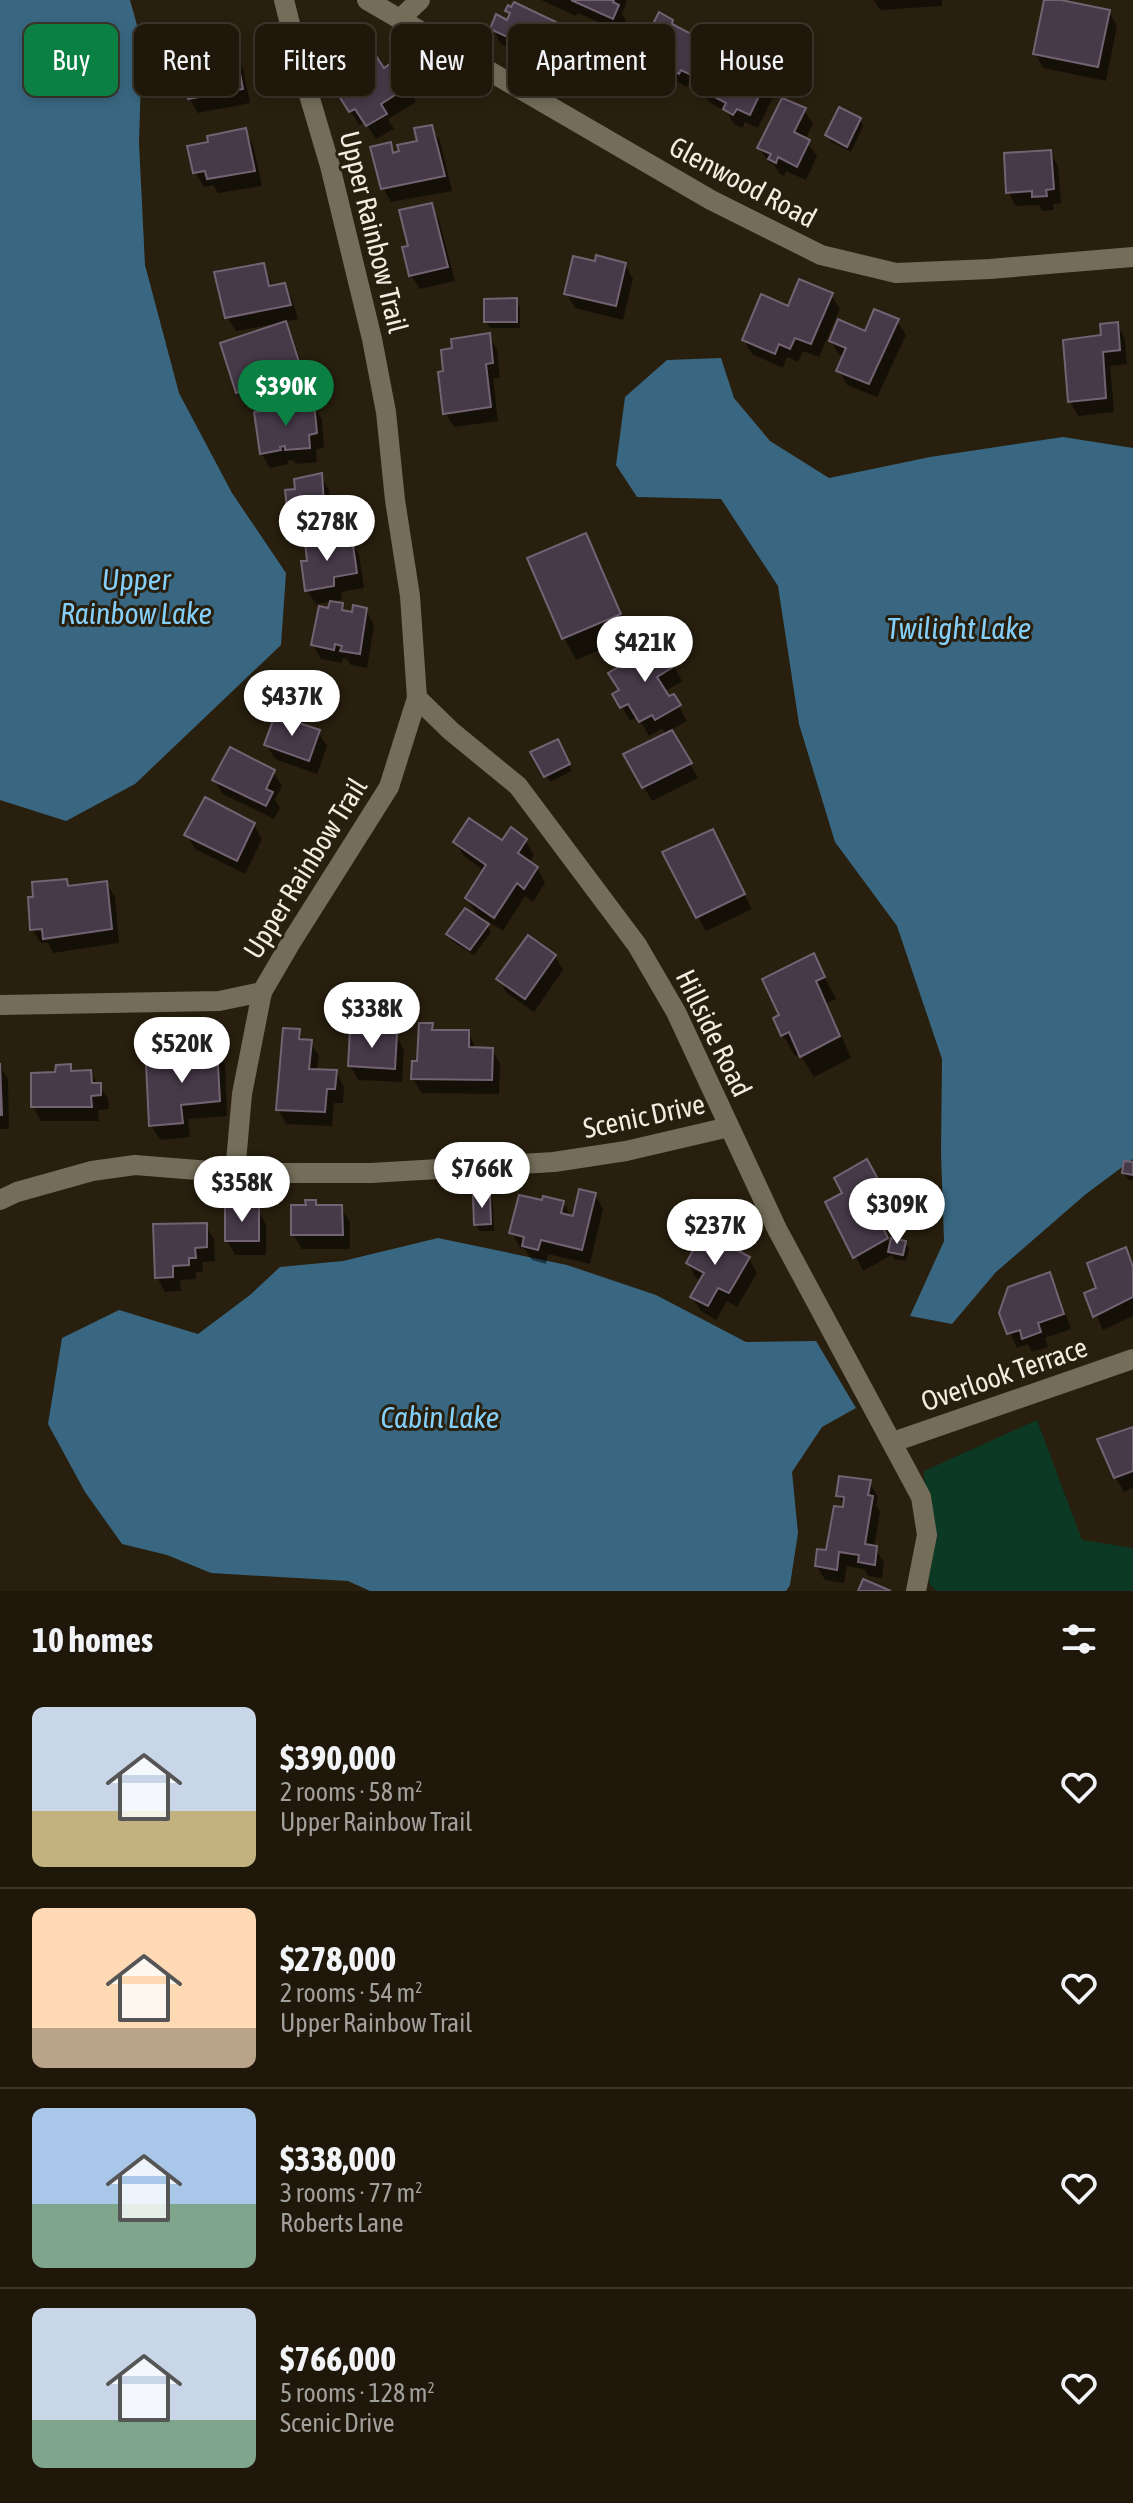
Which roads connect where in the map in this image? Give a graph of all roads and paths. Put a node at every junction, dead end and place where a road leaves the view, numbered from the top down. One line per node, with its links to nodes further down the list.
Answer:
1 (284, 0): 6 (street, Upper Rainbow Trail)
2 (367, 0): 4 (street, Glenwood Road)
3 (420, 0): 4 (street)
4 (400, 19): 5 (street, Glenwood Road)
5 (1133, 257)
6 (417, 698): 7 (street, Upper Rainbow Trail); 9 (street, Hillside Road)
7 (262, 992): 8 (street, Upper Rainbow Trail); 10 (street)
8 (0, 1005)
9 (729, 1127): 10 (street, Scenic Drive); 13 (street, Hillside Road)
10 (235, 1173): 11 (street, Scenic Drive)
11 (0, 1200)
12 (1133, 1359): 13 (street, Overlook Terrace)
13 (893, 1442): 14 (street)
14 (916, 1591)

